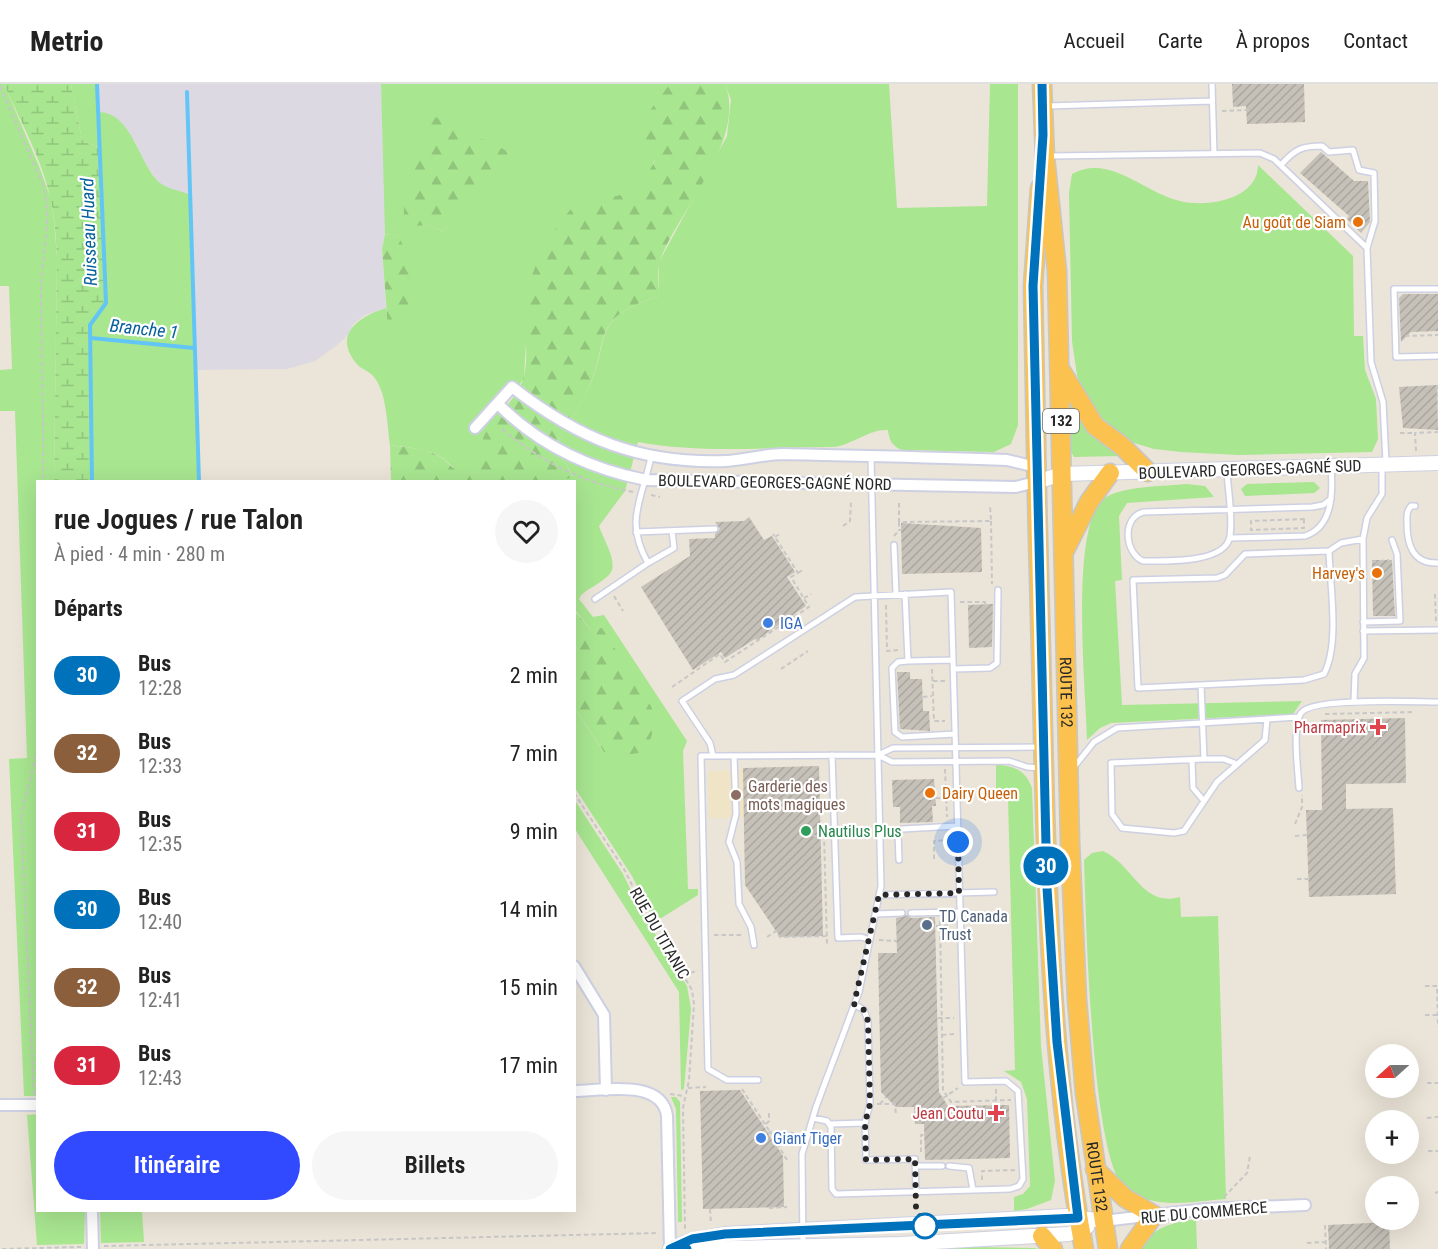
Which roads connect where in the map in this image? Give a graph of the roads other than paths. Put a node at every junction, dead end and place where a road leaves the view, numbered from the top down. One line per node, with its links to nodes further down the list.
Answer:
1 (1042, 84): 4 (highway, ROUTE 132 / 132)
2 (1212, 84): 3 (lane)
3 (1212, 101): 4 (lane); 5 (lane)
4 (1042, 107): 6 (highway, ROUTE 132 / 132)
5 (1214, 154): 6 (lane); 7 (lane)
6 (1044, 157): 11 (highway, ROUTE 132 / 132); 22 (highway, ROUTE 132 / 132)
7 (1281, 165): 8 (lane); 8 (lane)
8 (1367, 248): 17 (lane)
9 (1438, 289): 10 (lane)
10 (1438, 356)
11 (1059, 368): 20 (highway); 23 (highway, ROUTE 132 / 132)
12 (498, 404): 13 (street); 14 (street, BOULEVARD GEORGES-GAGNÉ NORD); 24 (street, BOULEVARD GEORGES-GAGNÉ NORD)
13 (475, 428)
14 (651, 457): 15 (street, BOULEVARD GEORGES-GAGNÉ NORD); 24 (lane)
15 (871, 457): 22 (street, BOULEVARD GEORGES-GAGNÉ NORD); 25 (lane)
16 (1438, 463): 17 (street, BOULEVARD GEORGES-GAGNÉ SUD)
17 (1384, 465): 18 (street, BOULEVARD GEORGES-GAGNÉ SUD); 33 (lane)
18 (1331, 466): 19 (street, BOULEVARD GEORGES-GAGNÉ SUD); 26 (lane)
19 (1227, 470): 20 (street, BOULEVARD GEORGES-GAGNÉ SUD); 28 (lane)
20 (1148, 472): 21 (street, BOULEVARD GEORGES-GAGNÉ SUD)
21 (1110, 473): 23 (street, BOULEVARD GEORGES-GAGNÉ SUD); 36 (highway)
22 (1036, 474): 23 (street, BOULEVARD GEORGES-GAGNÉ SUD); 25 (street, BOULEVARD GEORGES-GAGNÉ NORD); 58 (highway, ROUTE 132 / 132)
23 (1062, 474): 36 (highway, ROUTE 132 / 132)
24 (646, 480): 25 (street, BOULEVARD GEORGES-GAGNÉ NORD); 31 (lane)
25 (871, 483): 41 (lane)
26 (1332, 499): 28 (lane); 32 (lane)
27 (1415, 506): 39 (lane)
28 (1229, 509): 32 (lane); 32 (lane)
29 (715, 529): 30 (lane)
30 (672, 531): 31 (lane); 38 (lane)
31 (636, 532): 38 (lane)
32 (1230, 538)
33 (1363, 539): 37 (lane); 45 (lane)
34 (1392, 540): 45 (lane)
35 (894, 545): 42 (lane)
36 (1065, 550): 69 (highway, ROUTE 132 / 132)
37 (1329, 551): 51 (lane); 51 (lane)
38 (648, 563): 44 (lane)
39 (1438, 563)
40 (998, 590): 50 (lane)
41 (874, 594): 42 (lane); 61 (lane); 62 (lane)
42 (896, 594): 43 (lane)
43 (905, 594): 48 (lane); 49 (lane)
44 (595, 599)
45 (1363, 622): 47 (lane)
46 (1437, 630): 47 (lane)
47 (1363, 631): 52 (lane)
48 (953, 660): 49 (lane); 50 (lane)
49 (908, 661): 57 (lane)
50 (953, 669): 57 (lane)
51 (1201, 685): 56 (lane)
52 (1354, 702): 53 (lane); 54 (lane)
53 (1438, 702)
54 (1299, 717): 55 (lane); 70 (lane)
55 (1267, 719): 56 (lane); 67 (lane)
56 (1202, 722): 64 (lane); 69 (lane)
57 (955, 734): 59 (lane)
58 (1043, 747): 59 (lane); 68 (highway, ROUTE 132 / 132)
59 (955, 748): 61 (lane); 66 (lane)
60 (832, 755): 61 (lane); 63 (lane); 81 (lane)
61 (878, 755): 66 (lane); 76 (lane)
62 (713, 756): 63 (lane); 85 (lane)
63 (734, 756): 82 (lane)
64 (1204, 759): 65 (lane); 67 (lane)
65 (1192, 760): 71 (lane); 71 (lane)
66 (956, 761): 68 (lane); 72 (lane)
67 (1237, 764): 71 (lane)
68 (1044, 768): 103 (highway, ROUTE 132 / 132)
69 (1069, 774): 96 (highway, ROUTE 132 / 132)
70 (1299, 788)
71 (1204, 801)
72 (957, 826): 73 (lane); 75 (lane)
73 (899, 860)
74 (994, 892): 75 (lane)
75 (959, 893): 76 (lane); 77 (lane)
76 (879, 895): 80 (lane)
77 (960, 912): 79 (lane); 97 (lane)
78 (902, 913): 80 (lane)
79 (911, 913)
80 (875, 914): 81 (lane)
81 (870, 940): 84 (lane)
82 (754, 945)
83 (576, 969): 86 (street)
84 (854, 1004): 90 (lane); 91 (lane)
85 (758, 1080)
86 (606, 1090): 87 (street); 111 (street)
87 (576, 1091)
88 (0, 1105): 89 (street)
89 (36, 1105)
90 (813, 1118): 92 (lane); 105 (lane)
91 (865, 1123): 92 (lane); 93 (lane)
92 (830, 1124): 98 (lane)
93 (915, 1166): 94 (lane); 98 (lane)
94 (942, 1166)
95 (949, 1166): 97 (lane)
96 (1095, 1169): 101 (highway); 102 (highway, ROUTE 132 / 132)
97 (973, 1190): 98 (lane)
98 (916, 1192)
99 (1305, 1205): 101 (street, RUE DU COMMERCE)
100 (92, 1212): 108 (street)
101 (1154, 1215): 102 (street, RUE DU COMMERCE); 116 (highway)
102 (1103, 1221): 103 (street); 115 (highway, ROUTE 132 / 132)
103 (1079, 1224): 104 (street); 106 (street); 114 (highway, ROUTE 132 / 132)
104 (914, 1226): 105 (street); 107 (street)
105 (802, 1230): 109 (lane); 111 (street)
106 (1047, 1242): 107 (street)
107 (915, 1246): 109 (street)
108 (93, 1247)
109 (803, 1247): 113 (street)
110 (662, 1249): 111 (street)
111 (670, 1249): 112 (street)
112 (685, 1249)
113 (695, 1249)
114 (1084, 1249)
115 (1108, 1249)
116 (1130, 1249)

